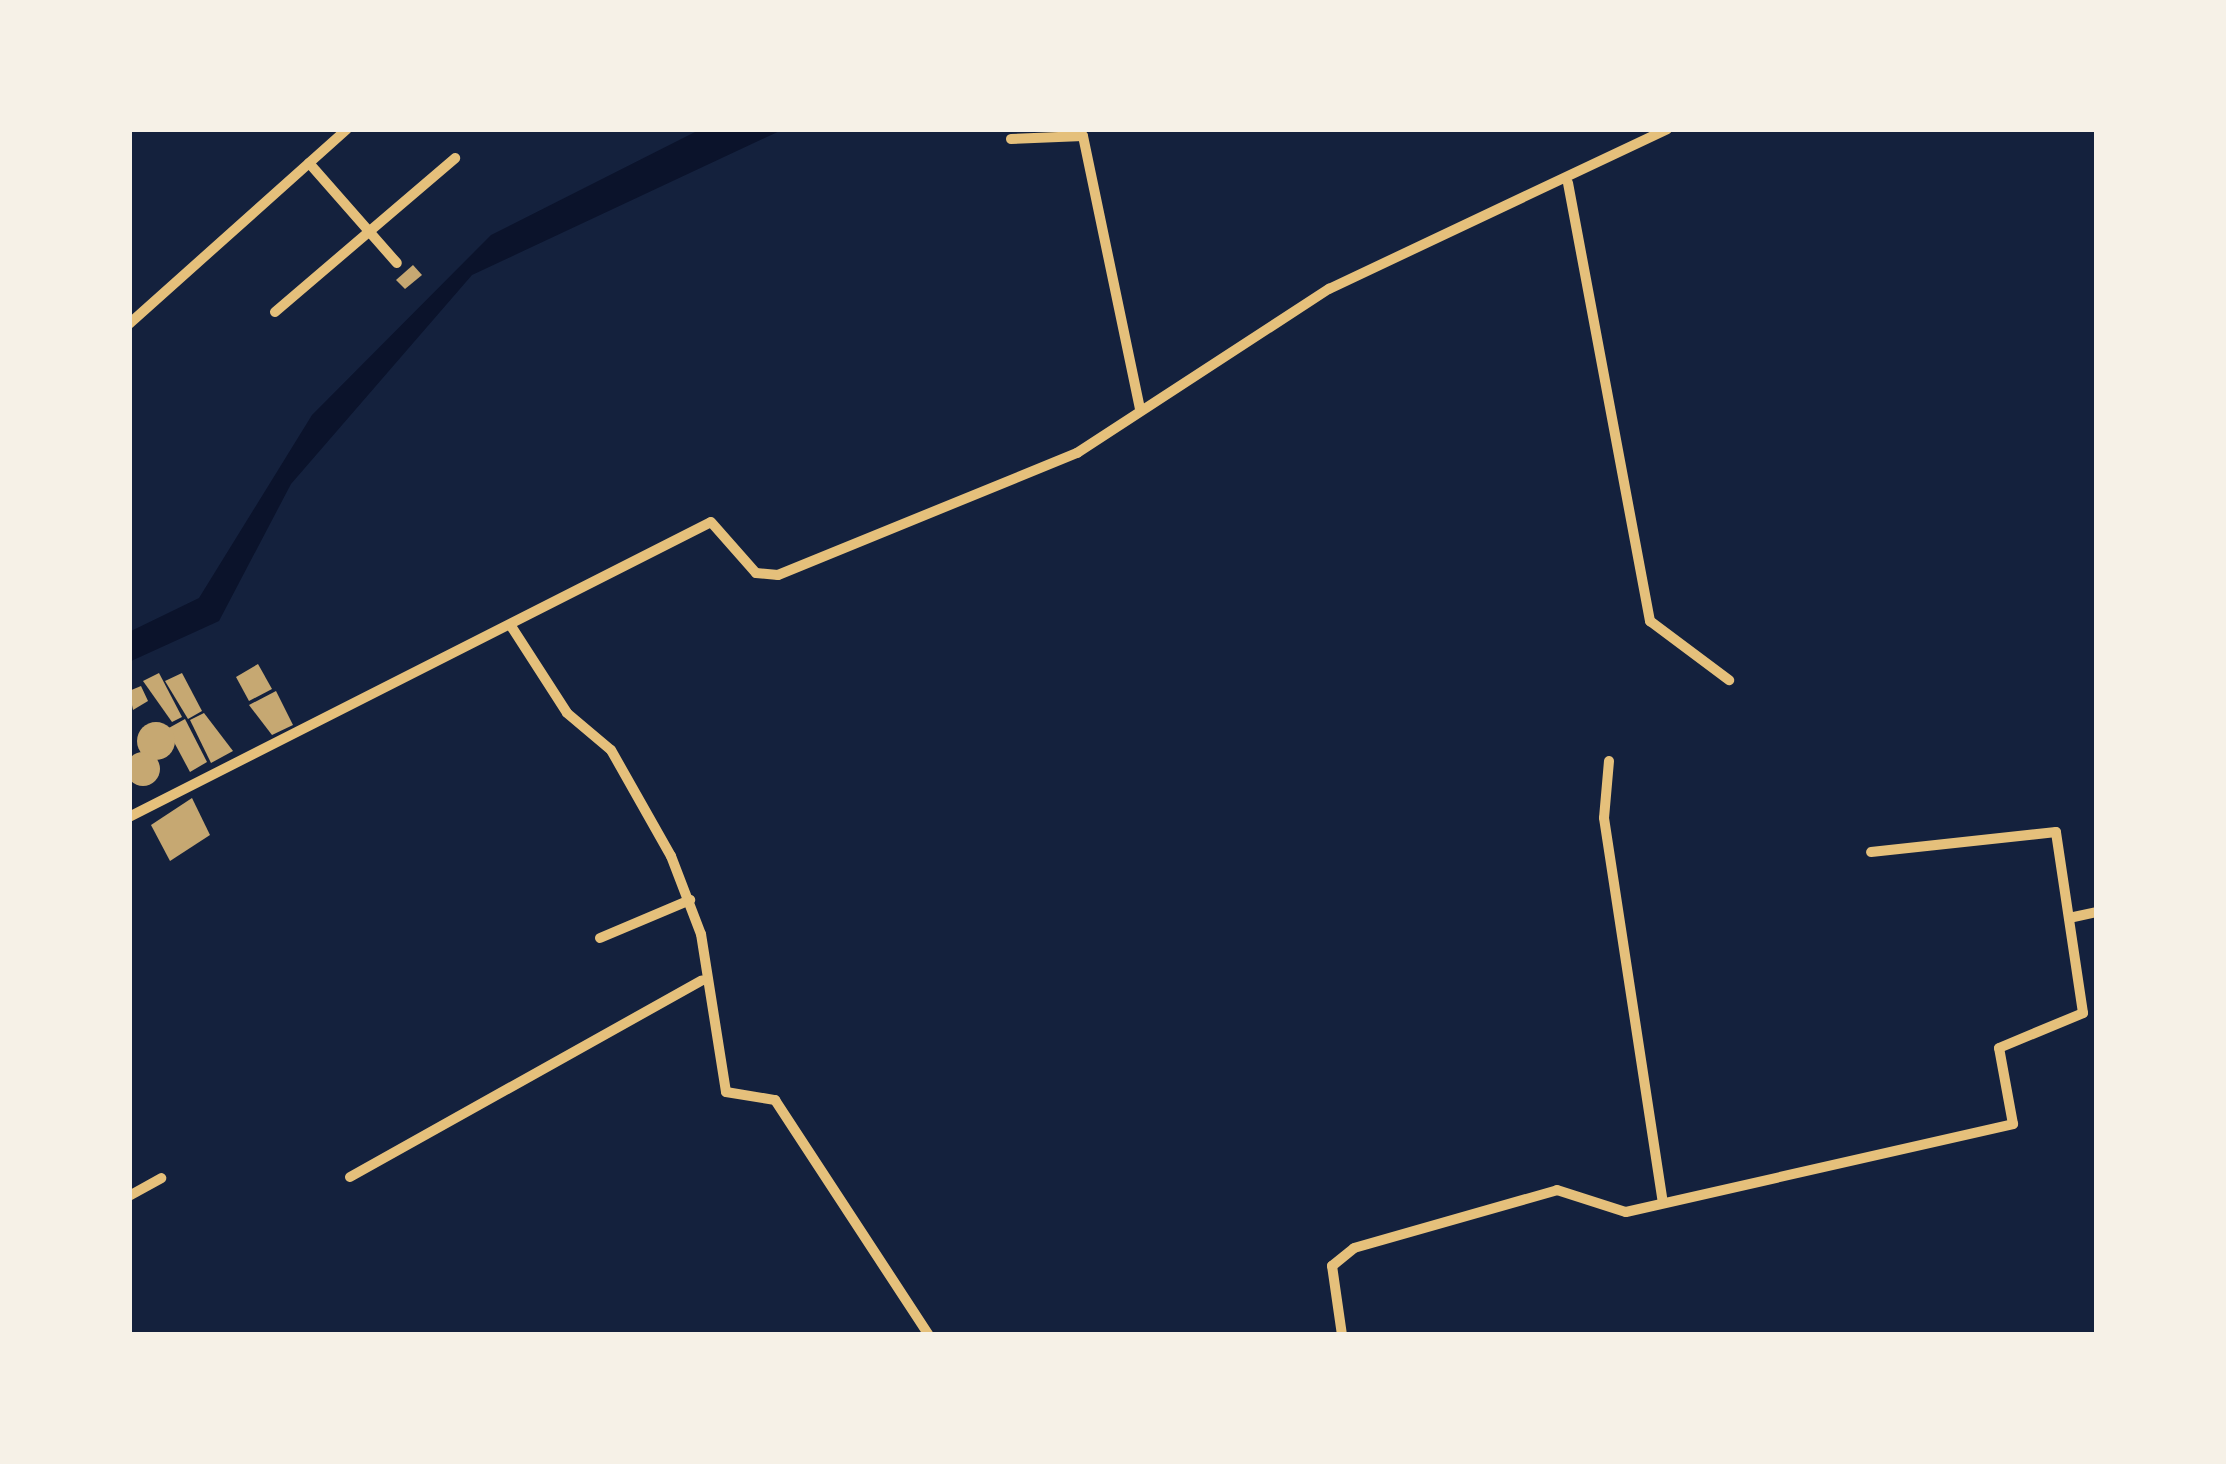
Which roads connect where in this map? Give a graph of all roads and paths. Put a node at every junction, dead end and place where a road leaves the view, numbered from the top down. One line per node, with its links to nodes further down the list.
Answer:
1 (347, 129): 5 (street)
2 (1667, 129): 6 (street)
3 (1011, 140): 11 (street)
4 (455, 158): 7 (street)
5 (310, 163): 7 (street); 10 (street)
6 (1568, 183): 11 (street); 13 (street)
7 (369, 231): 8 (street); 9 (street)
8 (397, 263)
9 (275, 312)
10 (129, 324)
11 (1140, 410): 12 (street)
12 (511, 626): 15 (street); 17 (street)
13 (1729, 680)
14 (1609, 761): 25 (street)
15 (129, 818)
16 (1871, 852): 19 (street)
17 (690, 900): 20 (street); 21 (street)
18 (2097, 912): 19 (street)
19 (2069, 919): 25 (street)
20 (600, 938)
21 (702, 980): 22 (street); 26 (street)
22 (350, 1177)
23 (161, 1178): 24 (street)
24 (129, 1196)
25 (1663, 1202): 27 (street)
26 (929, 1335)
27 (1342, 1335)

